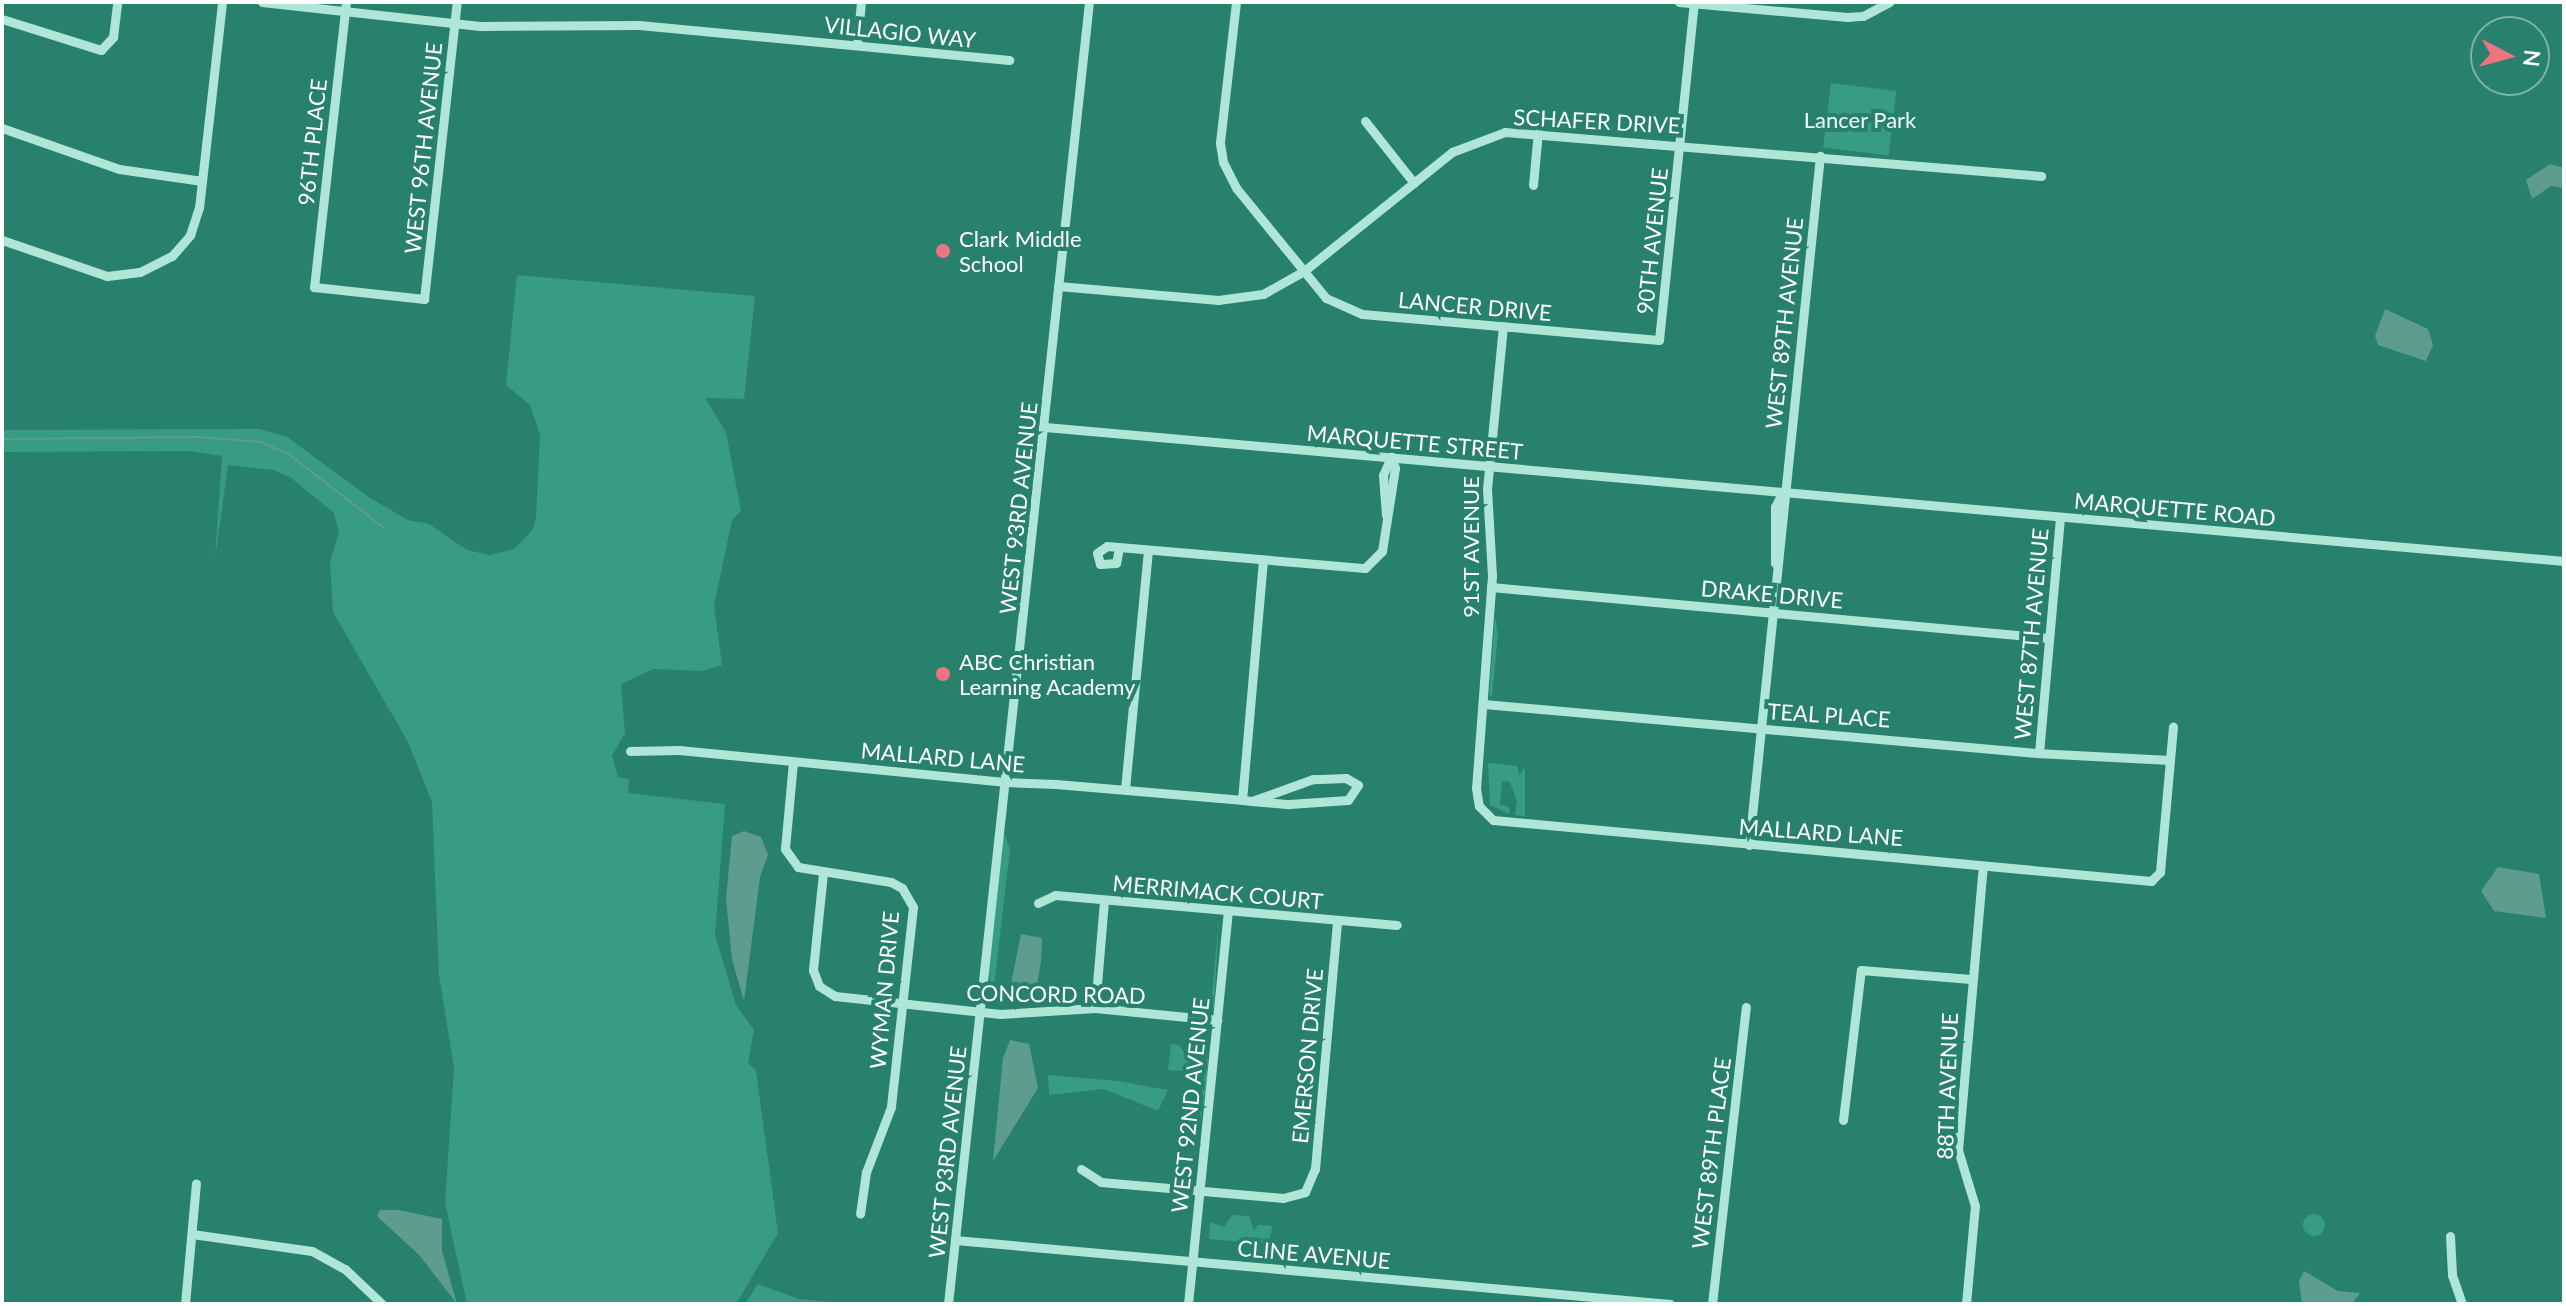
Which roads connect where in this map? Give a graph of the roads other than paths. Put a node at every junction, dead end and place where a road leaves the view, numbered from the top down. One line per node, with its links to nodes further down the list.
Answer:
1 (117, 2): 13 (street)
2 (222, 2): 23 (street)
3 (262, 2): 11 (street, VILLAGIO WAY)
4 (457, 2): 14 (street, WEST 96TH AVENUE)
5 (861, 2): 15 (street)
6 (1089, 2): 28 (street, WEST 93RD AVENUE)
7 (1236, 2): 27 (street, LANCER DRIVE)
8 (1679, 2): 10 (street)
9 (1889, 2): 12 (street)
10 (1694, 3): 12 (street); 20 (street, 90TH AVENUE)
11 (345, 6): 14 (street, VILLAGIO WAY); 29 (street, 96TH PLACE)
12 (1762, 6)
13 (2, 19)
14 (455, 23): 15 (street, VILLAGIO WAY); 29 (street, WEST 96TH AVENUE)
15 (857, 45): 16 (street, VILLAGIO WAY)
16 (1009, 60)
17 (1365, 121): 24 (street)
18 (2, 128): 23 (street)
19 (1538, 131): 20 (street, SCHAFER DRIVE); 24 (street, SCHAFER DRIVE); 25 (street)
20 (1680, 143): 21 (street, SCHAFER DRIVE); 31 (street, 90TH AVENUE)
21 (1820, 156): 22 (street, SCHAFER DRIVE); 35 (street, WEST 89TH AVENUE)
22 (2041, 176)
23 (202, 181): 26 (street)
24 (1414, 183): 27 (street, SCHAFER DRIVE)
25 (1533, 185)
26 (2, 240)
27 (1304, 271): 28 (street, SCHAFER DRIVE); 30 (street, LANCER DRIVE)
28 (1058, 286): 32 (street, WEST 93RD AVENUE)
29 (424, 299)
30 (1503, 326): 31 (street, LANCER DRIVE); 34 (street, 91ST AVENUE)
31 (1659, 340)
32 (1045, 427): 33 (street, MARQUETTE STREET); 51 (street, WEST 93RD AVENUE)
33 (1391, 457): 34 (street, MARQUETTE STREET); 39 (street)
34 (1488, 467): 35 (street, MARQUETTE STREET); 41 (street, 91ST AVENUE)
35 (1782, 493): 36 (street, MARQUETTE ROAD); 42 (street, WEST 89TH AVENUE)
36 (2060, 517): 40 (street, MARQUETTE ROAD); 43 (street, WEST 87TH AVENUE)
37 (1119, 548): 38 (street)
38 (1148, 551): 39 (street); 52 (street)
39 (1263, 561): 53 (street)
40 (2564, 561)
41 (1491, 587): 42 (street, DRAKE DRIVE); 44 (street, 91ST AVENUE)
42 (1770, 613): 43 (street, DRAKE DRIVE); 46 (street, WEST 89TH AVENUE)
43 (2049, 638): 48 (street, WEST 87TH AVENUE)
44 (1484, 704): 46 (street, TEAL PLACE); 54 (street, 91ST AVENUE)
45 (2173, 727): 49 (street)
46 (1760, 728): 48 (street, TEAL PLACE); 55 (street, WEST 89TH AVENUE)
47 (630, 751): 50 (street, MALLARD LANE)
48 (2039, 753): 49 (street, TEAL PLACE)
49 (2171, 758): 56 (street, MALLARD LANE)
50 (793, 762): 51 (street, MALLARD LANE); 57 (street, WYMAN DRIVE)
51 (1006, 782): 52 (street, MALLARD LANE); 67 (street, WEST 93RD AVENUE)
52 (1125, 789): 53 (street, MALLARD LANE)
53 (1247, 800): 53 (street, MALLARD LANE)
54 (1484, 814): 55 (street, MALLARD LANE)
55 (1749, 845): 56 (street, MALLARD LANE)
56 (1983, 867): 63 (street, 88TH AVENUE)
57 (823, 873): 64 (street, WYMAN DRIVE); 64 (street, CONCORD ROAD)
58 (1104, 900): 59 (street, MERRIMACK COURT); 60 (street, MERRIMACK COURT); 66 (street)
59 (1038, 903)
60 (1228, 910): 61 (street, MERRIMACK COURT); 68 (street, WEST 92ND AVENUE)
61 (1337, 921): 62 (street, MERRIMACK COURT); 72 (street, EMERSON DRIVE)
62 (1397, 925)
63 (1971, 979): 69 (street); 84 (street, 88TH AVENUE)
64 (902, 1004): 67 (street, CONCORD ROAD); 73 (street, WYMAN DRIVE)
65 (1746, 1007): 83 (street, WEST 89TH PLACE)
66 (1095, 1008): 67 (street, CONCORD ROAD); 68 (street, CONCORD ROAD)
67 (981, 1012): 76 (street, WEST 93RD AVENUE)
68 (1217, 1020): 72 (street, WEST 92ND AVENUE)
69 (1843, 1120)
70 (1081, 1169): 72 (street)
71 (196, 1183): 74 (street)
72 (1198, 1190): 77 (street, WEST 92ND AVENUE)
73 (860, 1214)
74 (192, 1234): 78 (street); 79 (street)
75 (2450, 1236): 85 (street)
76 (955, 1240): 77 (street, CLINE AVENUE); 80 (street, WEST 93RD AVENUE)
77 (1192, 1261): 81 (street, WEST 92ND AVENUE); 82 (street, CLINE AVENUE)
78 (185, 1304)
79 (382, 1304)
80 (948, 1304)
81 (1188, 1304)
82 (1670, 1304)
83 (1712, 1304)
84 (1966, 1304)
85 (2462, 1304)

